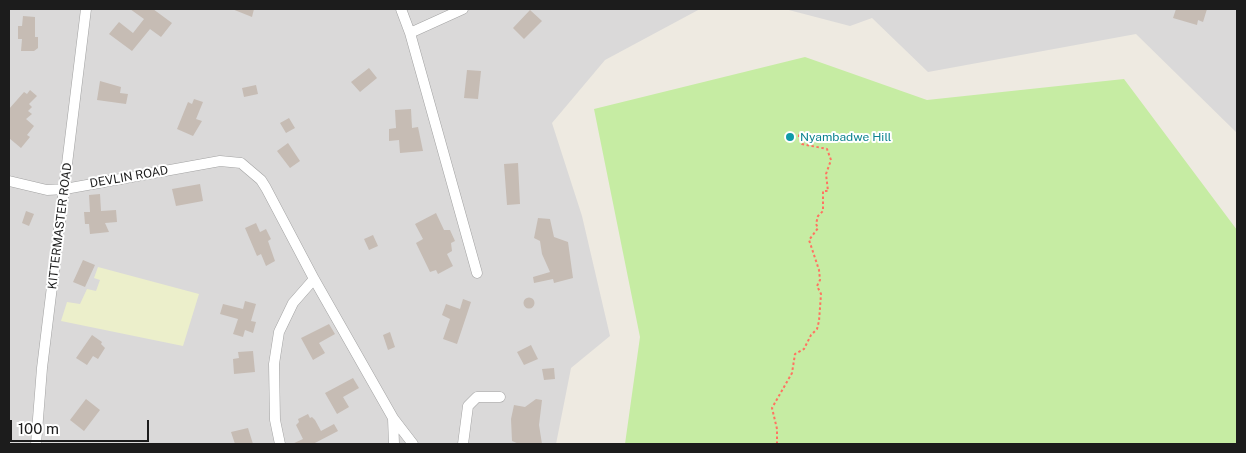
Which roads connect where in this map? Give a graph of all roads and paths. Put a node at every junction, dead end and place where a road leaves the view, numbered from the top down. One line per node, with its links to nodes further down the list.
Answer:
1 (86, 9): 7 (street, KITTERMASTER ROAD)
2 (401, 9): 4 (street)
3 (464, 9): 4 (street)
4 (410, 33): 8 (street)
5 (800, 132): 17 (path)
6 (9, 181): 7 (street, DEVLIN ROAD)
7 (65, 189): 9 (street, DEVLIN ROAD); 12 (street, KITTERMASTER ROAD)
8 (477, 273)
9 (314, 279): 11 (street); 13 (street)
10 (500, 397): 16 (street)
11 (394, 418): 14 (street); 15 (street)
12 (36, 444)
13 (280, 444)
14 (394, 444)
15 (413, 444)
16 (463, 444)
17 (777, 444)

